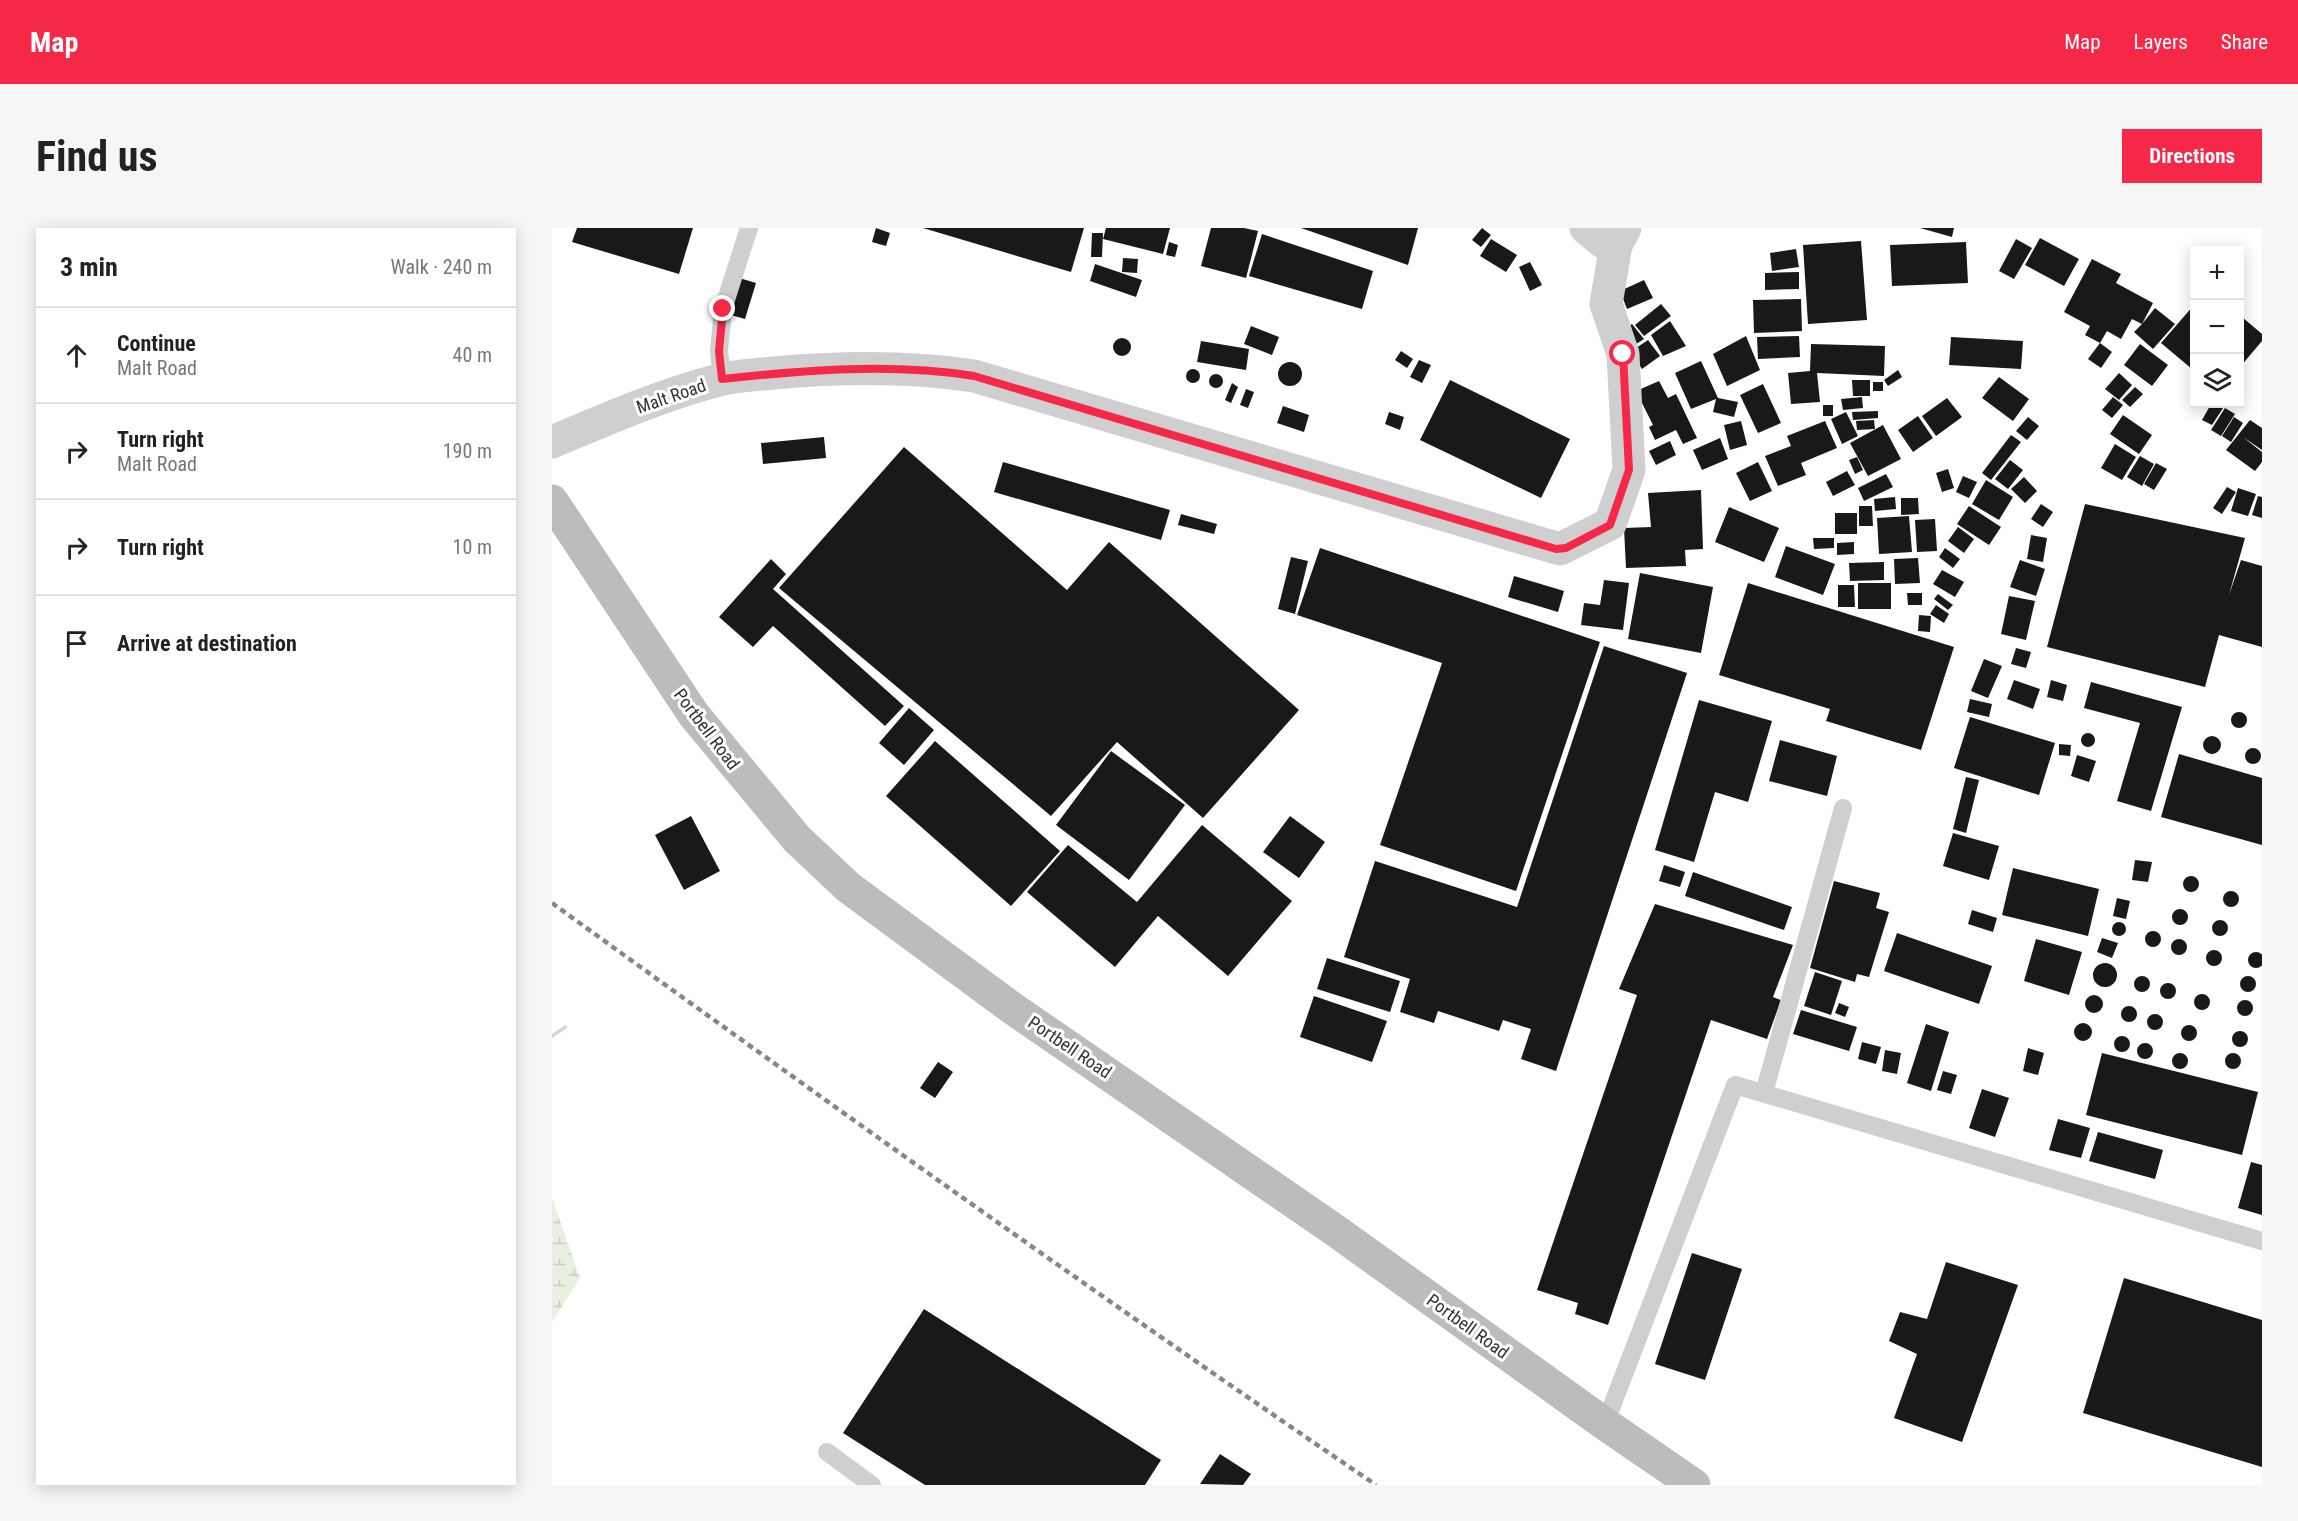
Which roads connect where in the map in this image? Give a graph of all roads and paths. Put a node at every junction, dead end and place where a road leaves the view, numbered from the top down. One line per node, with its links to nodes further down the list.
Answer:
1 (749, 228): 4 (lane)
2 (1586, 228): 3 (street)
3 (1621, 237): 4 (street, Malt Road)
4 (722, 379): 5 (street, Malt Road)
5 (552, 442)
6 (552, 501): 10 (main road, Portbell Road)
7 (1843, 808): 8 (lane)
8 (1764, 1093): 9 (lane); 10 (lane)
9 (2262, 1241)
10 (1605, 1424): 13 (main road, Portbell Road)
11 (828, 1452): 12 (lane)
12 (872, 1485)
13 (1694, 1485)

